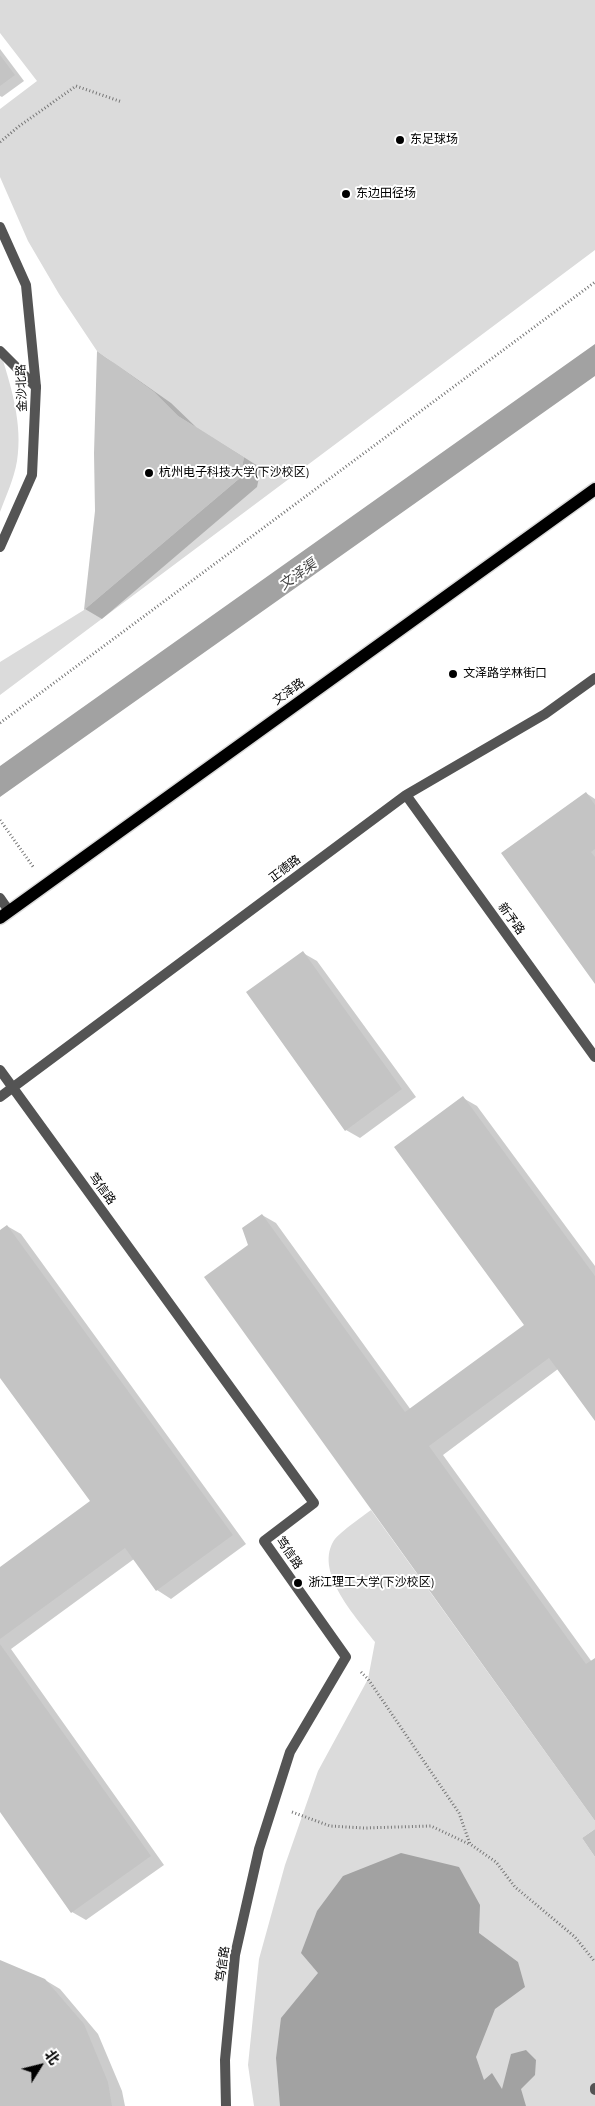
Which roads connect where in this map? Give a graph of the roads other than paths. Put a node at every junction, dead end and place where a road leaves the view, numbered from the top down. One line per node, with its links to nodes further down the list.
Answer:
1 (0, 227): 3 (street, 金沙北路)
2 (0, 351): 3 (street)
3 (36, 387): 5 (street, 金沙北路)
4 (595, 489): 9 (main road, 文泽路)
5 (0, 547)
6 (595, 678): 7 (street, 正德路)
7 (406, 795): 10 (street, 新予路); 12 (street, 正德路)
8 (0, 898): 9 (street)
9 (5, 914)
10 (595, 1058)
11 (0, 1070): 12 (street, 笃信路)
12 (13, 1088): 13 (street, 正德路); 14 (street, 笃信路)
13 (0, 1097)
14 (226, 2106)

